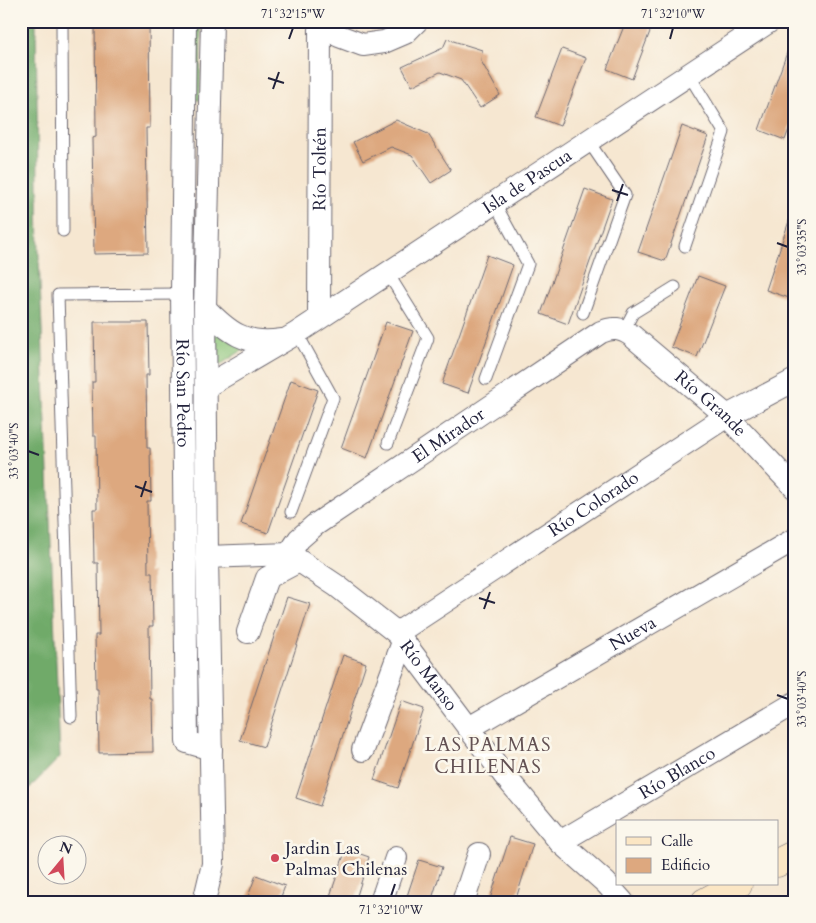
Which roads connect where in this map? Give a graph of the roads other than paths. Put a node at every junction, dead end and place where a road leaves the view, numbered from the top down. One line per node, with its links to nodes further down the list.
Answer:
1 (62, 21): 11 (lane)
2 (185, 21): 15 (street, Río San Pedro)
3 (212, 21): 16 (street, Río San Pedro)
4 (320, 21): 18 (street, Río Toltén)
5 (324, 21): 6 (street)
6 (416, 21)
7 (770, 21): 8 (street, Isla de Pascua)
8 (690, 75): 9 (street, Isla de Pascua); 12 (lane)
9 (589, 142): 10 (street, Isla de Pascua); 17 (lane)
10 (494, 202): 13 (street, Isla de Pascua); 21 (lane)
11 (63, 231)
12 (685, 246)
13 (387, 272): 18 (street, Isla de Pascua); 25 (lane)
14 (675, 287): 19 (lane)
15 (182, 294): 16 (street); 34 (lane); 36 (street, Río San Pedro)
16 (205, 301): 20 (street); 23 (street, Río San Pedro)
17 (583, 313)
18 (319, 317): 20 (street, Isla de Pascua)
19 (621, 329): 24 (street, Río Grande); 30 (street, El Mirador)
20 (290, 336): 23 (street, Isla de Pascua); 27 (lane)
21 (486, 379)
22 (795, 380): 24 (street, Río Colorado)
23 (207, 386): 29 (street, Río San Pedro)
24 (727, 416): 26 (street, Río Grande); 32 (street, Río Colorado)
25 (388, 443)
26 (795, 488)
27 (291, 512)
28 (795, 539): 35 (street, Nueva)
29 (207, 557): 30 (street); 36 (street, Río San Pedro)
30 (294, 558): 31 (street); 32 (street, Río Manso)
31 (248, 632)
32 (400, 638): 35 (street, Río Manso); 37 (street)
33 (795, 703): 38 (street, Río Blanco)
34 (71, 717)
35 (469, 728): 38 (street, Río Manso)
36 (210, 749): 44 (street, Río San Pedro)
37 (363, 750)
38 (560, 842): 47 (street, Río Manso)
39 (479, 854): 46 (street)
40 (795, 854): 42 (street)
41 (396, 858): 45 (street)
42 (778, 862)
43 (734, 886): 48 (street)
44 (204, 902)
45 (381, 902)
46 (463, 902)
47 (623, 902)
48 (706, 902)

